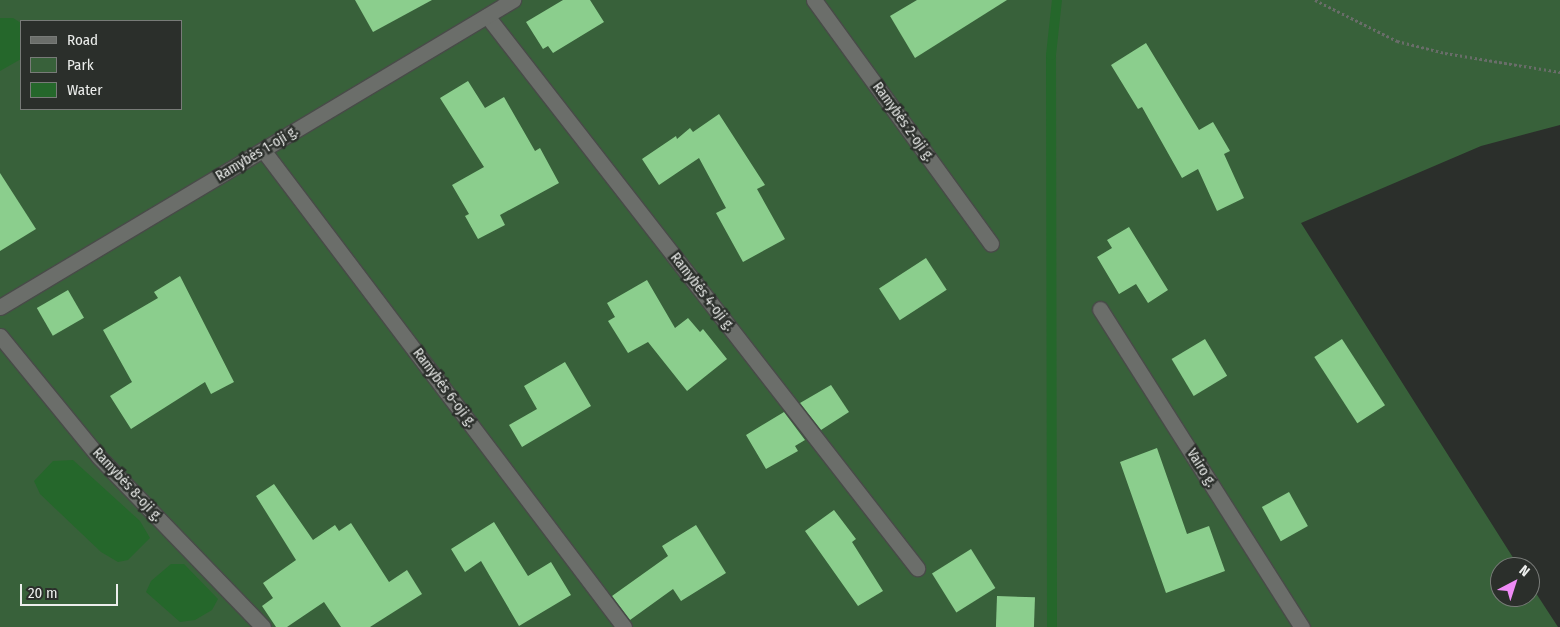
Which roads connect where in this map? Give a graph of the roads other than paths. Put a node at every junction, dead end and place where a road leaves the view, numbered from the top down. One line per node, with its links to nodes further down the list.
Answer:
1 (513, 0): 3 (street, Ramybės 1-oji g.)
2 (814, 0): 5 (street, Ramybės 2-oji g.)
3 (487, 16): 4 (street, Ramybės 1-oji g.); 9 (street, Ramybės 4-oji g.)
4 (263, 150): 6 (street, Ramybės 1-oji g.); 11 (street, Ramybės 6-oji g.)
5 (991, 244)
6 (0, 307)
7 (1100, 309): 12 (street, Vairo g.)
8 (0, 336): 10 (street, Ramybės 8-oji g.)
9 (917, 568)
10 (263, 627)
11 (624, 627)
12 (1302, 627)

